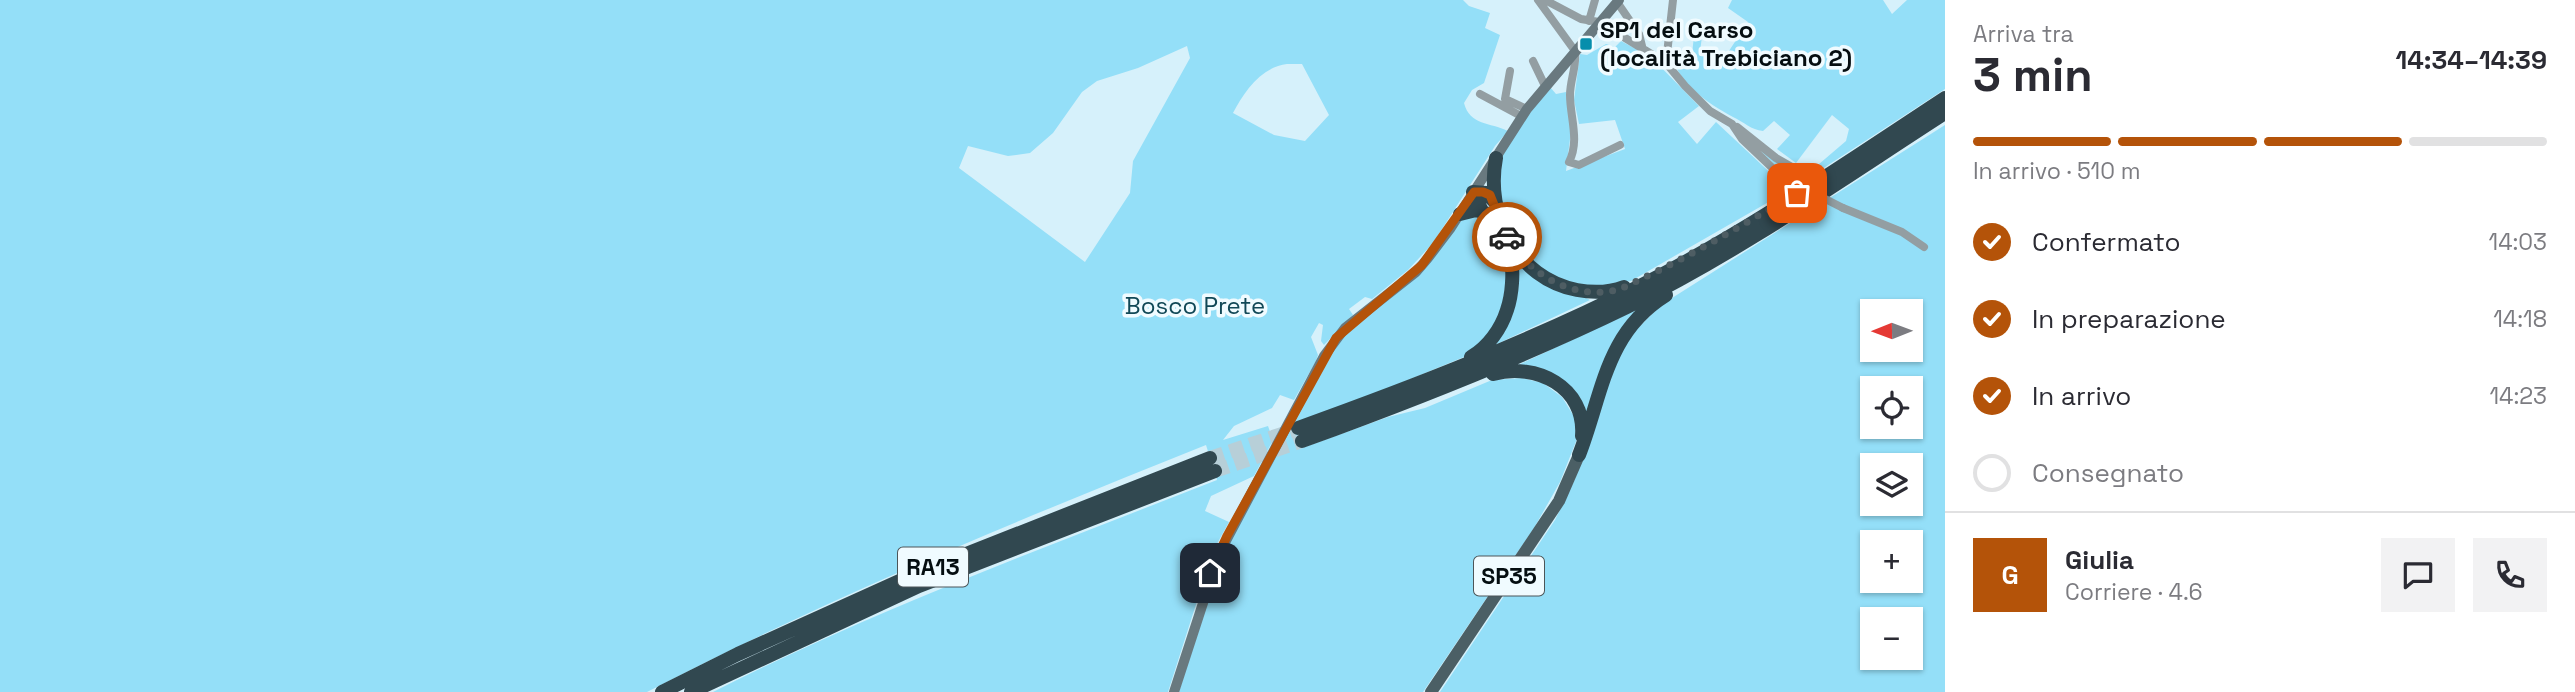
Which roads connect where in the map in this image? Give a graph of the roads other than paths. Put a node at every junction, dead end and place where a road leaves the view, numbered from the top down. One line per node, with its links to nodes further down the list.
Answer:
1 (1538, 0): 8 (street)
2 (1545, 0): 6 (street)
3 (1595, 0): 6 (street)
4 (1673, 0): 10 (street)
5 (1618, 1): 6 (main road); 7 (street)
6 (1594, 21): 7 (street); 8 (main road)
7 (1642, 47): 10 (street)
8 (1575, 51): 12 (main road); 18 (street)
9 (1533, 61): 12 (street)
10 (1666, 63): 17 (street)
11 (1510, 71): 15 (street)
12 (1545, 86): 15 (main road)
13 (1480, 94): 15 (street)
14 (1945, 98): 21 (highway)
15 (1524, 113): 19 (main road)
16 (1945, 113): 24 (highway)
17 (1732, 124): 20 (street); 27 (street, bridge)
18 (1620, 145)
19 (1496, 158): 22 (main road); 23 (highway)
20 (1804, 174)
21 (1819, 180): 26 (highway); 28 (highway)
22 (1474, 192): 23 (highway); 25 (main road)
23 (1488, 206): 25 (highway); 26 (highway)
24 (1792, 212): 28 (highway); 30 (highway)
25 (1460, 214): 33 (main road)
26 (1503, 231): 28 (highway)
27 (1924, 247)
28 (1383, 405): 29 (highway); 30 (highway)
29 (1300, 435)
30 (1579, 455): 34 (main road, SP35)
31 (662, 692): 32 (highway, RA13)
32 (691, 692)
33 (1174, 692)
34 (1431, 692)

